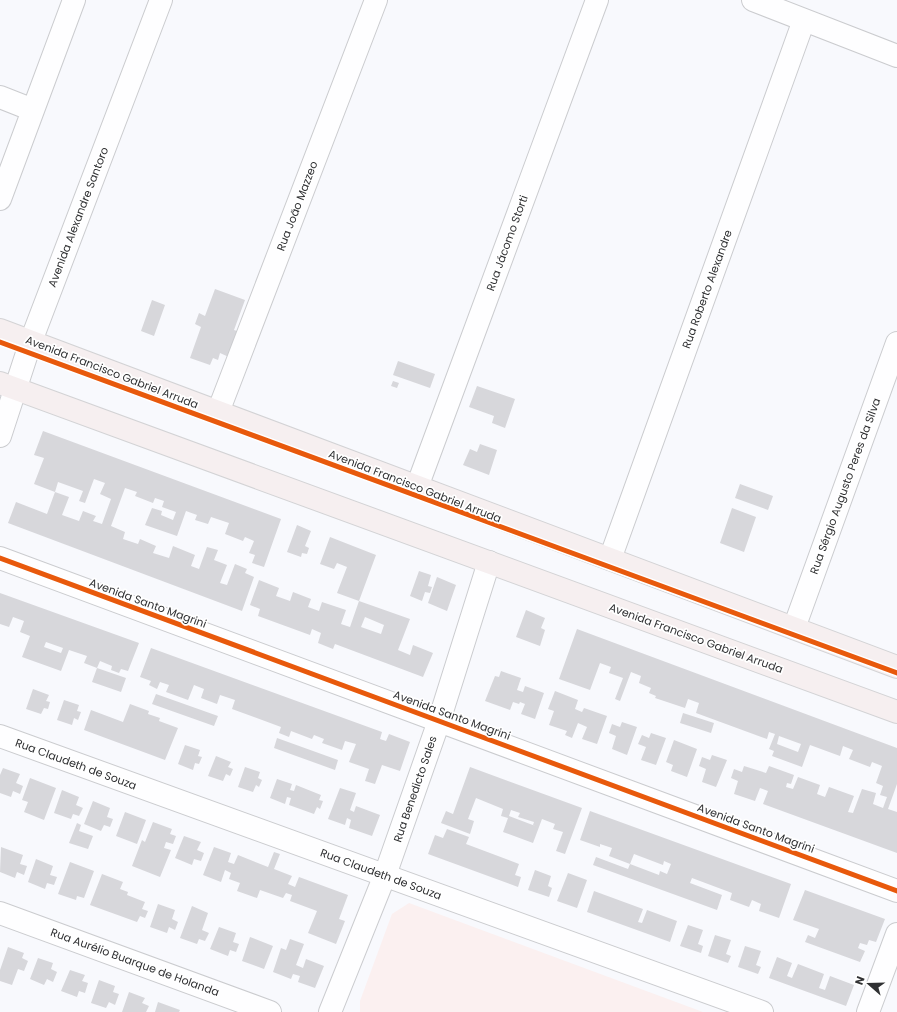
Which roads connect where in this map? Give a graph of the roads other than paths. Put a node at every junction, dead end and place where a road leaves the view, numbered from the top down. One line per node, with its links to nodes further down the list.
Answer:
1 (74, 0): 9 (street)
2 (162, 0): 12 (street, Avenida Alexandre Santoro)
3 (376, 0): 15 (street, Rua João Mazzeo)
4 (597, 0): 17 (street, Rua Jácomo Storti)
5 (753, 0): 6 (street)
6 (804, 20): 7 (street); 19 (street, Rua Roberto Alexandre)
7 (897, 56)
8 (0, 97): 9 (street)
9 (33, 110): 10 (street)
10 (0, 199)
11 (0, 330): 12 (main road, Avenida Francisco Gabriel Arruda)
12 (31, 341): 14 (street, Avenida Alexandre Santoro); 15 (main road, Avenida Francisco Gabriel Arruda)
13 (897, 343): 21 (street, Rua Sérgio Augusto Peres da Silva)
14 (8, 386): 16 (street, Avenida Alexandre Santoro); 20 (main road, Avenida Francisco Gabriel Arruda)
15 (218, 412): 17 (main road, Avenida Francisco Gabriel Arruda)
16 (0, 436)
17 (417, 487): 19 (main road, Avenida Francisco Gabriel Arruda)
18 (0, 558): 24 (street, Avenida Santo Magrini)
19 (610, 559): 21 (main road, Avenida Francisco Gabriel Arruda)
20 (488, 562): 23 (main road, Avenida Francisco Gabriel Arruda); 24 (street, Rua Benedicto Sales)
21 (794, 628): 22 (main road, Avenida Francisco Gabriel Arruda)
22 (897, 667)
23 (897, 712)
24 (439, 721): 26 (street, Rua Benedicto Sales); 27 (street, Avenida Santo Magrini)
25 (0, 736): 26 (street, Rua Claudeth de Souza)
26 (385, 875): 31 (street, Rua Benedicto Sales); 32 (street, Rua Claudeth de Souza)
27 (897, 891)
28 (0, 913): 30 (street, Rua Aurélio Buarque de Holanda)
29 (897, 934): 33 (street)
30 (270, 1012)
31 (330, 1012)
32 (762, 1012)
33 (868, 1012)

